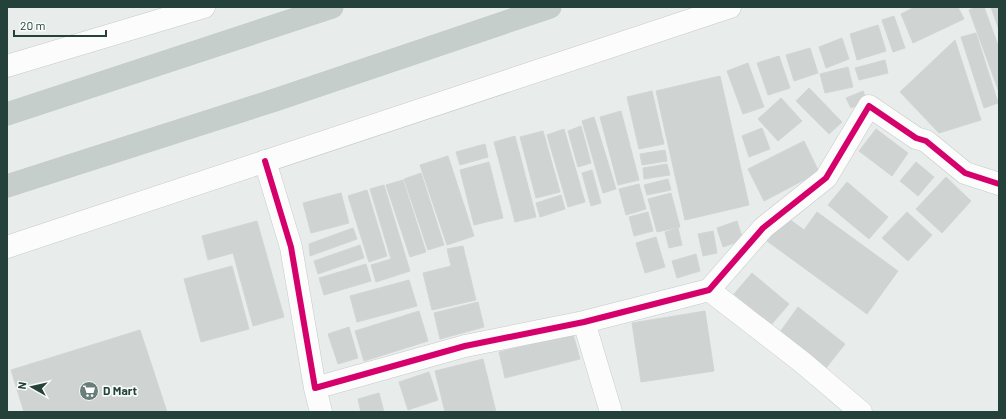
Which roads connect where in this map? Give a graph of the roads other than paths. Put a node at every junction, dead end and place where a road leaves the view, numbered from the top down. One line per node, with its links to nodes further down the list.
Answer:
1 (204, 7): 5 (street)
2 (332, 7): 6 (highway)
3 (550, 7): 9 (highway)
4 (730, 7): 7 (street)
5 (7, 66)
6 (7, 114)
7 (265, 161): 10 (street); 13 (street)
8 (999, 184): 11 (street)
9 (7, 186)
10 (7, 247)
11 (709, 290): 12 (street); 16 (street)
12 (584, 322): 13 (street); 15 (street)
13 (315, 388): 14 (street)
14 (321, 412)
15 (611, 412)
16 (861, 412)

